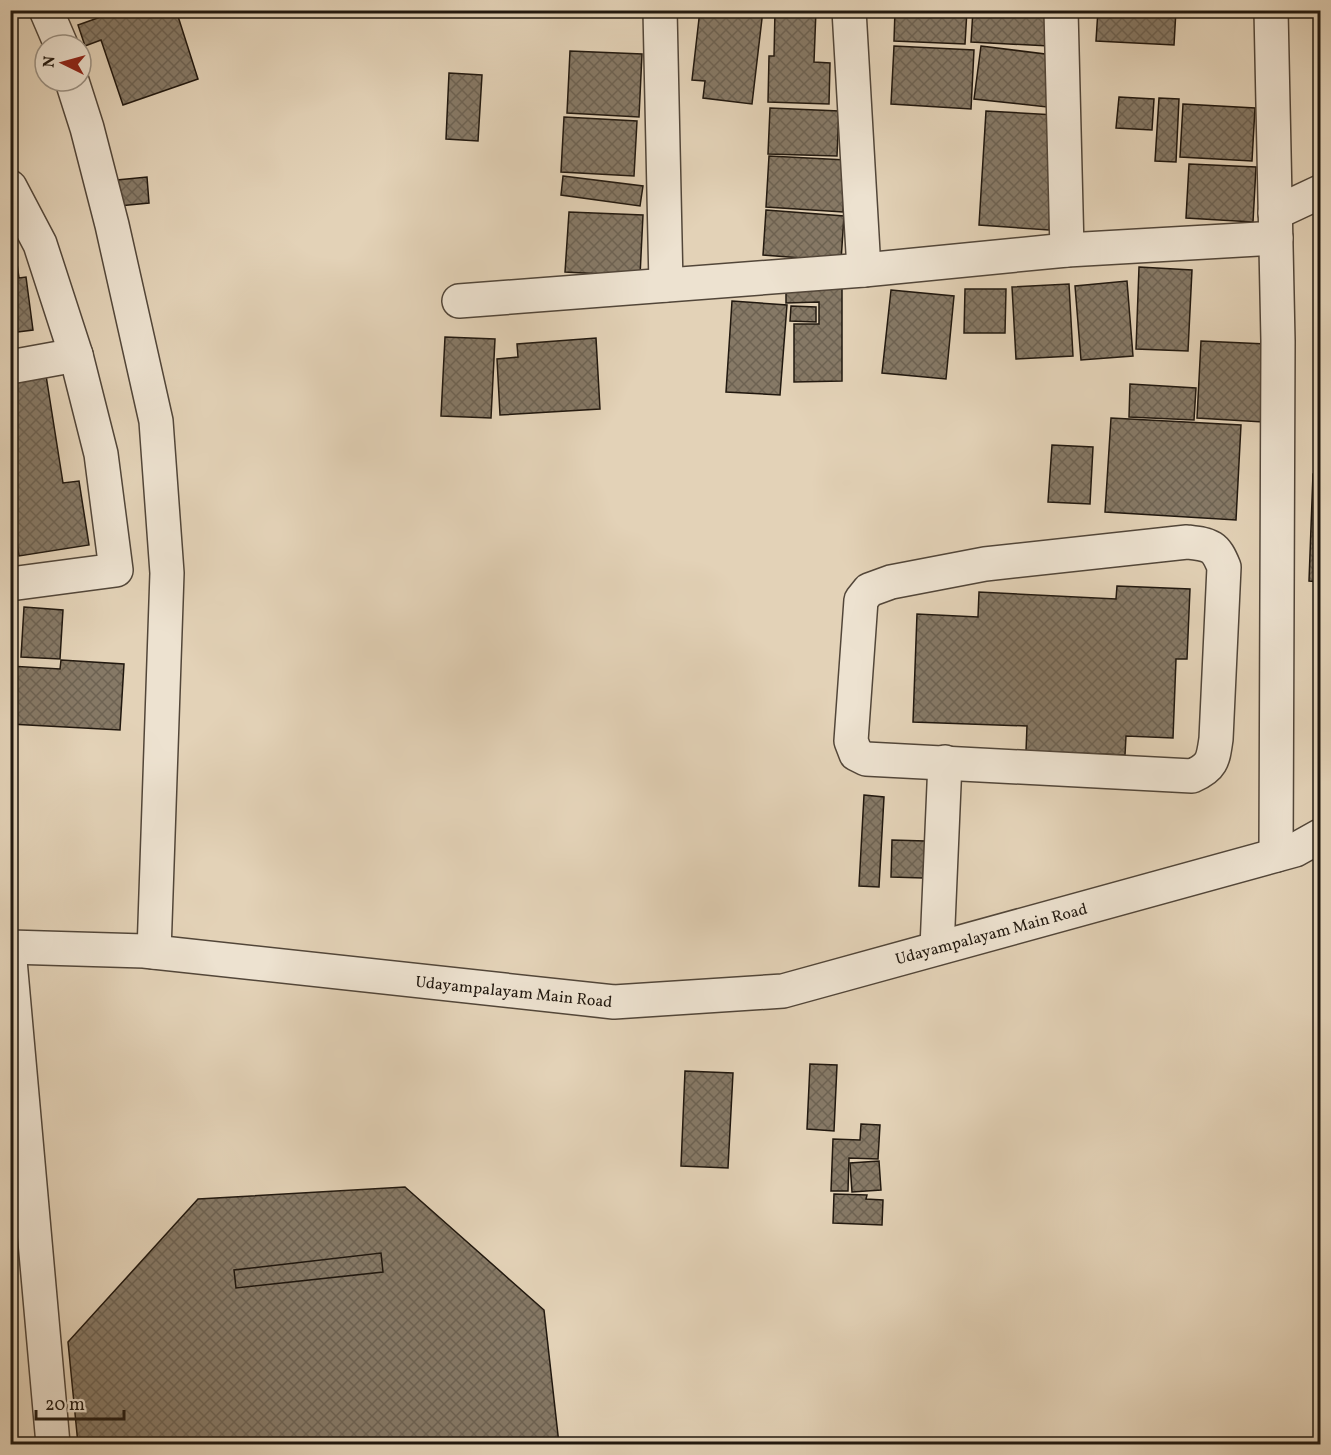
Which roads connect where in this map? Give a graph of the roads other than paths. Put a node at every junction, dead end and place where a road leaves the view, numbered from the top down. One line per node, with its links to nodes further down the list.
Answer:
1 (46, 10): 6 (street)
2 (660, 10): 13 (street)
3 (849, 10): 12 (street)
4 (1061, 10): 11 (street)
5 (1271, 10): 10 (street)
6 (56, 33)
7 (76, 93): 23 (street)
8 (10, 187): 15 (street)
9 (1320, 192): 10 (street)
10 (1275, 225): 11 (street); 20 (street)
11 (1067, 250): 12 (street)
12 (864, 270): 13 (street)
13 (666, 285): 14 (street)
14 (459, 300)
15 (76, 355): 16 (street); 17 (street)
16 (10, 367)
17 (10, 584)
18 (945, 762): 18 (street); 22 (street)
19 (1320, 836): 20 (street, Udayampalayam Main Road)
20 (1276, 855): 22 (street, Udayampalayam Main Road)
21 (10, 947): 23 (street, Udayampalayam Main Road)
22 (937, 948): 23 (street, Udayampalayam Main Road)
23 (154, 952)
24 (10, 960): 25 (street)
25 (52, 1444)

